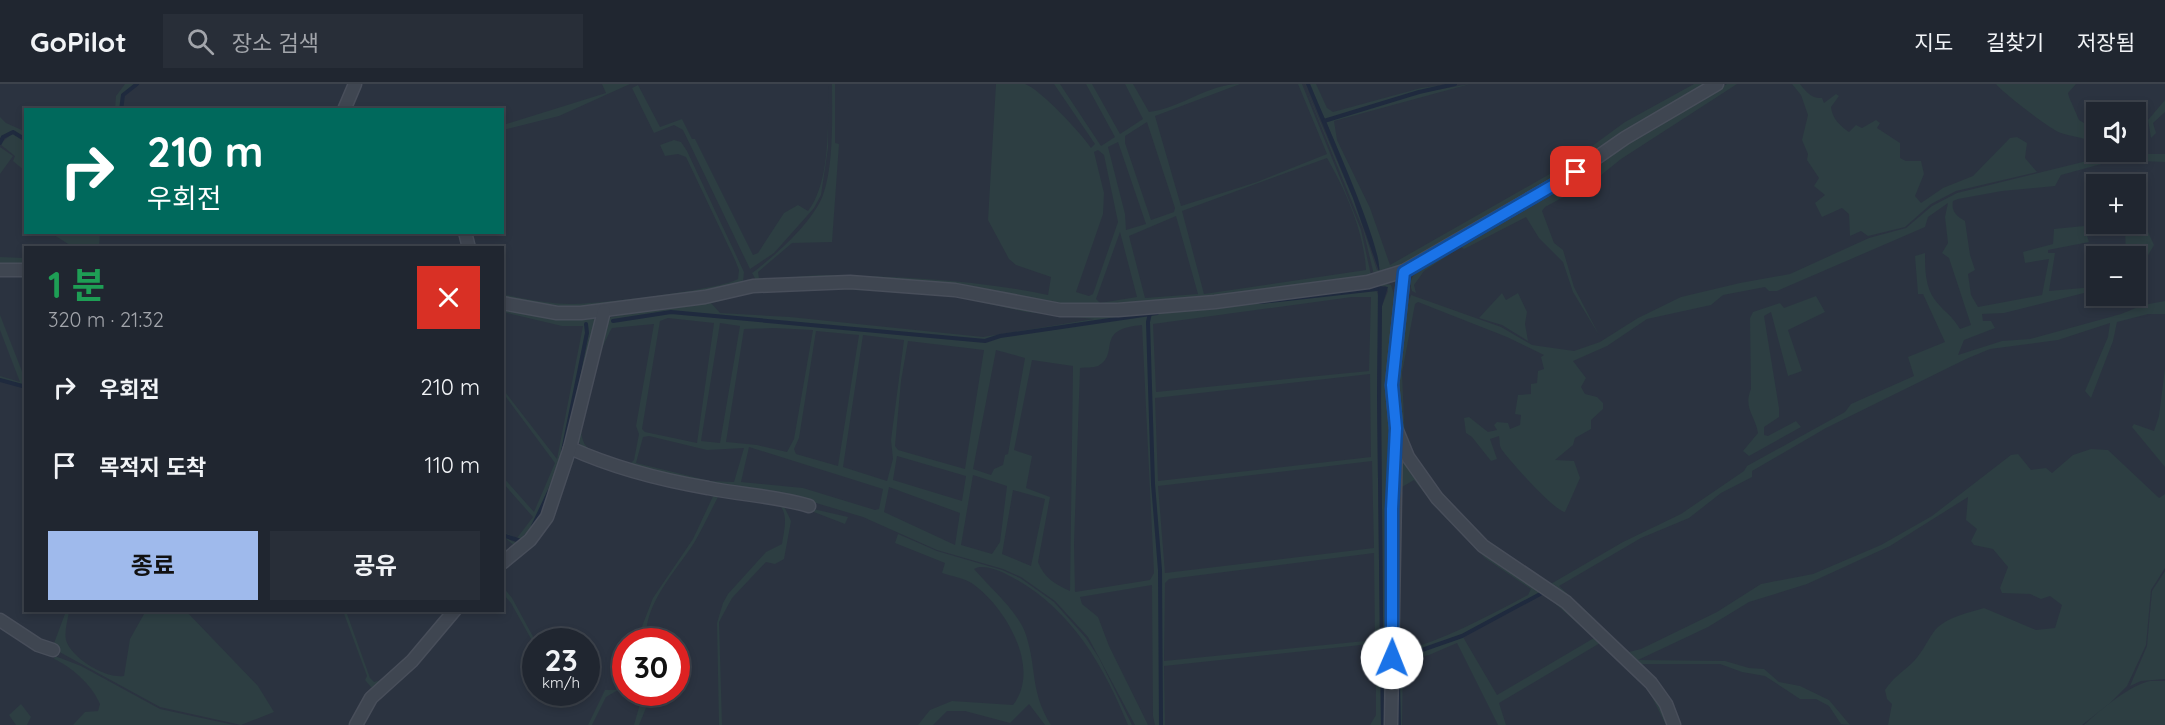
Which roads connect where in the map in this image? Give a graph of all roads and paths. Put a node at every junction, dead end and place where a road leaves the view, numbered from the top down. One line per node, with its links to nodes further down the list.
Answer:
1 (356, 84): 3 (street)
2 (1717, 84): 6 (street)
3 (345, 108)
4 (0, 270): 5 (street)
5 (24, 270)
6 (1404, 272): 8 (street); 9 (street)
7 (504, 303): 8 (street)
8 (604, 311): 10 (street)
9 (1396, 428): 17 (street); 18 (street)
10 (570, 448): 11 (street); 12 (street)
11 (809, 506)
12 (504, 561)
13 (453, 612): 16 (street)
14 (0, 620): 15 (street)
15 (53, 650)
16 (356, 725)
17 (1391, 725)
18 (1674, 725)

